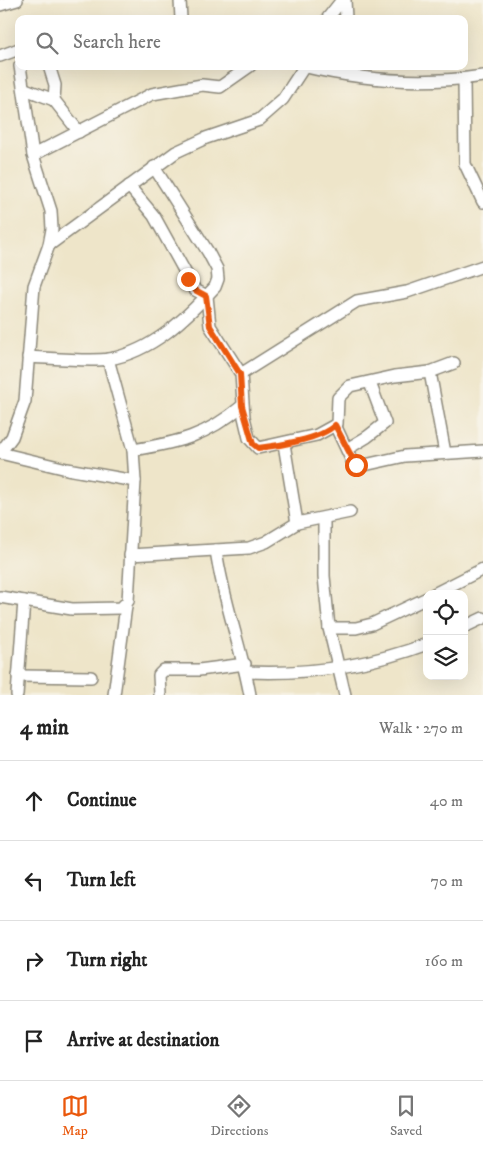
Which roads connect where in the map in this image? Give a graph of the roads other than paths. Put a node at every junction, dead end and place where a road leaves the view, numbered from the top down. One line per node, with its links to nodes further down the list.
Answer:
1 (17, 0): 4 (street)
2 (180, 0): 5 (street)
3 (343, 0): 6 (street); 7 (street)
4 (0, 5)
5 (181, 15)
6 (330, 15)
7 (345, 15)
8 (15, 53): 9 (street)
9 (0, 56)
10 (21, 70): 17 (street)
11 (50, 70): 18 (street)
12 (244, 70): 19 (street)
13 (301, 70): 21 (street)
14 (348, 70): 16 (street)
15 (483, 76): 16 (street)
16 (464, 79): 23 (street)
17 (24, 89): 18 (street); 20 (street)
18 (54, 100): 19 (street)
19 (79, 132): 20 (street)
20 (33, 155): 24 (street)
21 (154, 167): 22 (street); 26 (street)
22 (129, 186): 24 (street); 26 (street)
23 (483, 202)
24 (49, 244): 27 (street)
25 (483, 266): 31 (street)
26 (206, 296): 28 (street); 31 (street)
27 (28, 357): 28 (street); 39 (street)
28 (108, 359): 37 (street)
29 (454, 363): 30 (street)
30 (430, 372): 32 (street); 40 (street)
31 (240, 374): 33 (street)
32 (370, 383): 34 (street); 36 (street)
33 (242, 406): 35 (street); 37 (street)
34 (335, 425): 35 (street); 36 (street)
35 (284, 444): 44 (street)
36 (347, 449): 40 (street)
37 (133, 450): 41 (street)
38 (483, 451): 40 (street)
39 (0, 453): 41 (street)
40 (445, 453)
41 (135, 481): 46 (street)
42 (350, 512): 43 (street)
43 (324, 518): 44 (street); 55 (street)
44 (296, 523): 45 (street)
45 (216, 550): 46 (street); 57 (street)
46 (130, 555): 52 (street)
47 (483, 569): 48 (street)
48 (442, 590)
49 (0, 597): 51 (street)
50 (423, 600): 55 (street)
51 (24, 601): 52 (street); 59 (street)
52 (126, 606): 62 (street)
53 (483, 618): 54 (street)
54 (468, 625)
55 (329, 628): 58 (street)
56 (423, 646): 58 (street)
57 (245, 668): 58 (street); 63 (street); 64 (street)
58 (340, 669): 65 (street)
59 (18, 676): 60 (street); 61 (street)
60 (91, 677)
61 (17, 695)
62 (114, 695)
63 (160, 695)
64 (250, 695)
65 (345, 695)

